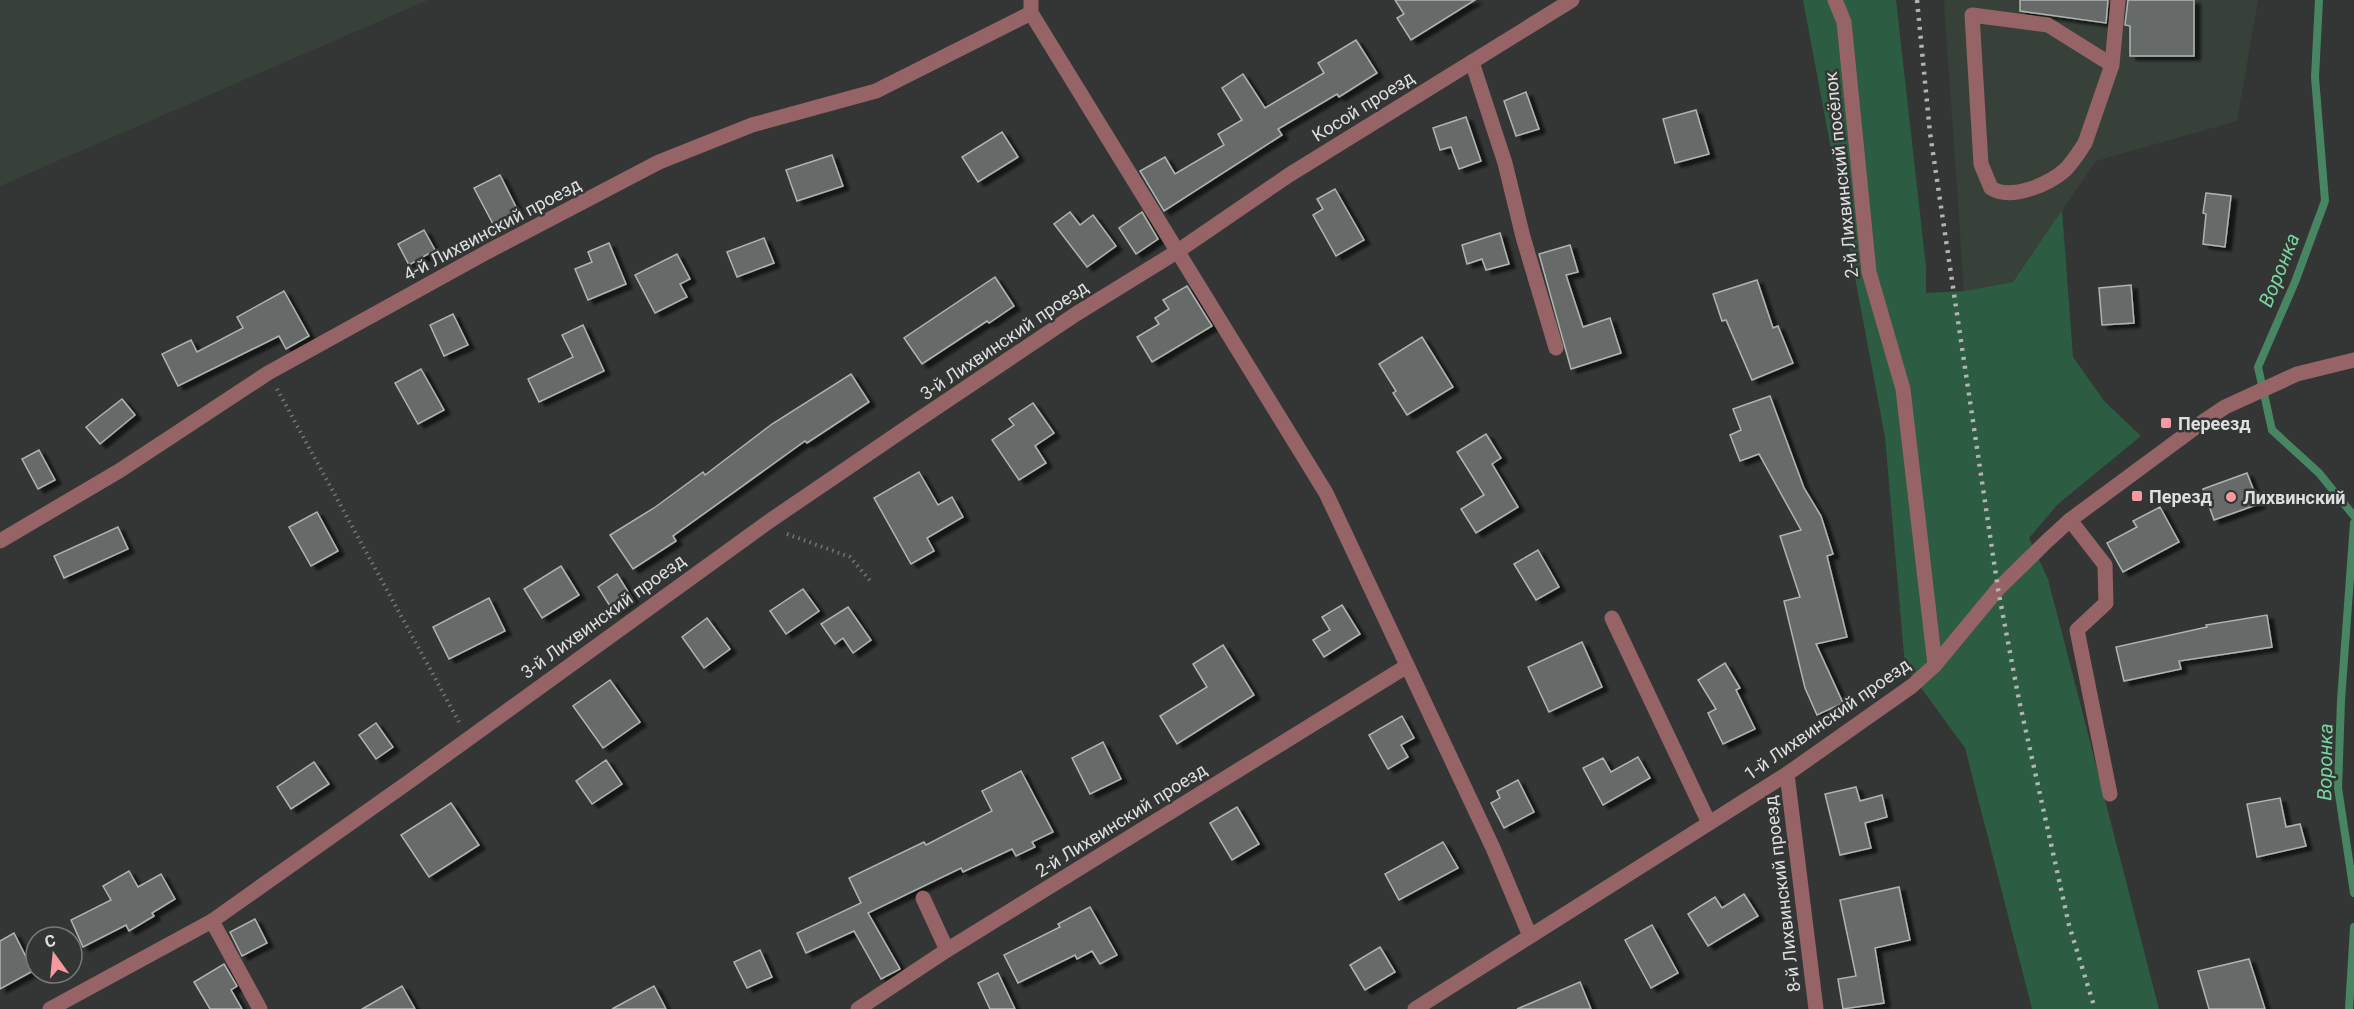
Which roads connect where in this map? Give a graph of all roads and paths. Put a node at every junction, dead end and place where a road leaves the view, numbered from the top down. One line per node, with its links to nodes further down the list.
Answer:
1 (1572, 0): 5 (street, Косой проезд)
2 (1835, 0): 16 (street, 2-й Лихвинский посёлок)
3 (2118, 0): 6 (street)
4 (1031, 7): 7 (street); 10 (street, 4-й Лихвинский проезд)
5 (1472, 62): 7 (street, Косой проезд); 8 (street)
6 (2112, 65): 6 (street)
7 (1178, 251): 11 (street, 3-й Лихвинский проезд); 17 (street)
8 (1556, 348)
9 (2354, 360): 12 (street, 1-й Лихвинский проезд)
10 (268, 373): 13 (street, 4-й Лихвинский проезд); 18 (path)
11 (771, 519): 14 (path); 18 (street, 3-й Лихвинский проезд)
12 (2070, 520): 16 (street, 1-й Лихвинский проезд); 20 (street)
13 (0, 541)
14 (871, 582)
15 (1612, 618): 21 (street)
16 (1935, 665): 19 (street, 1-й Лихвинский проезд)
17 (1407, 666): 24 (street); 25 (street, 2-й Лихвинский проезд)
18 (468, 739): 23 (street, 3-й Лихвинский проезд)
19 (1787, 774): 21 (street, 1-й Лихвинский проезд); 30 (street, 8-й Лихвинский проезд)
20 (2110, 794)
21 (1709, 823): 24 (street, 1-й Лихвинский проезд)
22 (923, 898): 25 (street)
23 (212, 921): 26 (street, 3-й Лихвинский проезд); 27 (street)
24 (1530, 936): 29 (street, 1-й Лихвинский проезд)
25 (948, 950): 28 (street, 2-й Лихвинский проезд)
26 (50, 1009)
27 (260, 1009)
28 (858, 1009)
29 (1415, 1009)
30 (1816, 1009)

